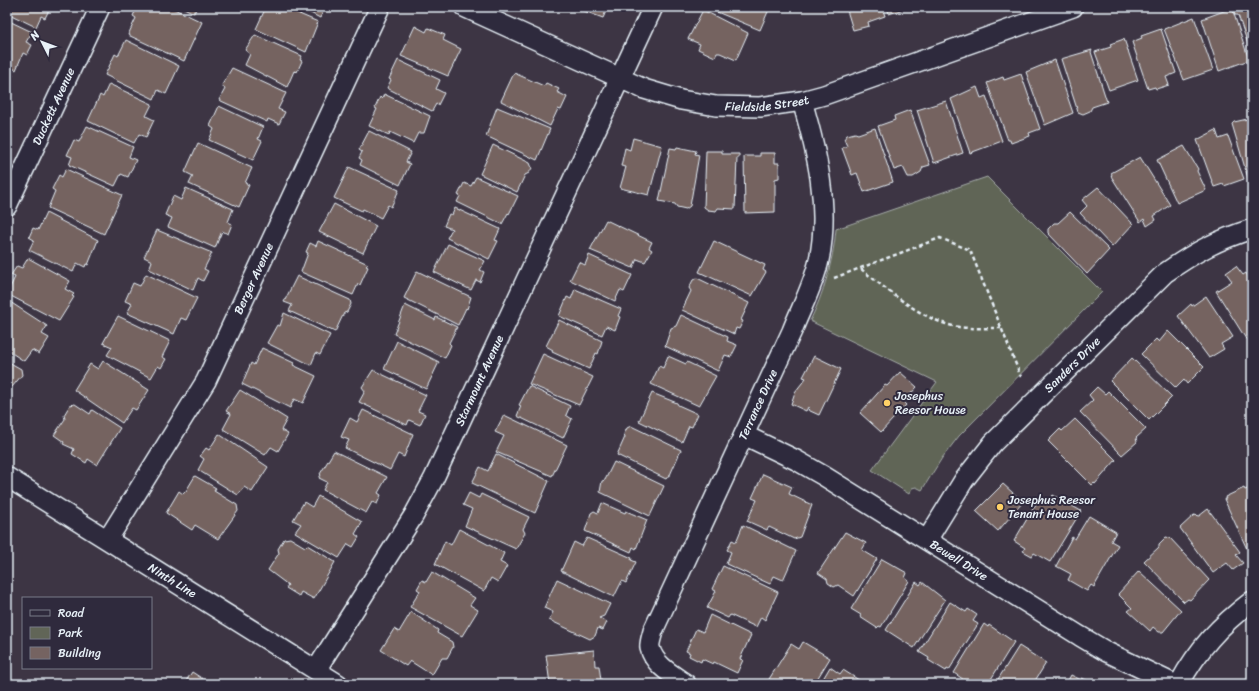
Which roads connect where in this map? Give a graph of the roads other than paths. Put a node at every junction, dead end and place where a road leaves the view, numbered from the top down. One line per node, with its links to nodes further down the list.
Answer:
1 (100, 7): 8 (street, Duckett Avenue)
2 (380, 7): 12 (street, Berger Avenue)
3 (464, 7): 6 (street, Fieldside Street)
4 (652, 7): 6 (street, Starmount Avenue)
5 (1073, 7): 7 (street, Fieldside Street)
6 (619, 78): 7 (street, Fieldside Street); 15 (street, Starmount Avenue)
7 (802, 101): 10 (street, Terrance Drive)
8 (7, 206)
9 (1252, 229): 13 (street, Sanders Drive)
10 (744, 435): 13 (street, Bewell Drive); 17 (street, Terrance Drive)
11 (7, 477): 12 (street, Ninth Line)
12 (108, 539): 15 (street, Ninth Line)
13 (927, 540): 18 (street, Bewell Drive)
14 (1252, 601): 19 (street)
15 (316, 670): 16 (street, Ninth Line)
16 (338, 684)
17 (686, 684)
18 (1174, 684)
19 (1179, 684)

